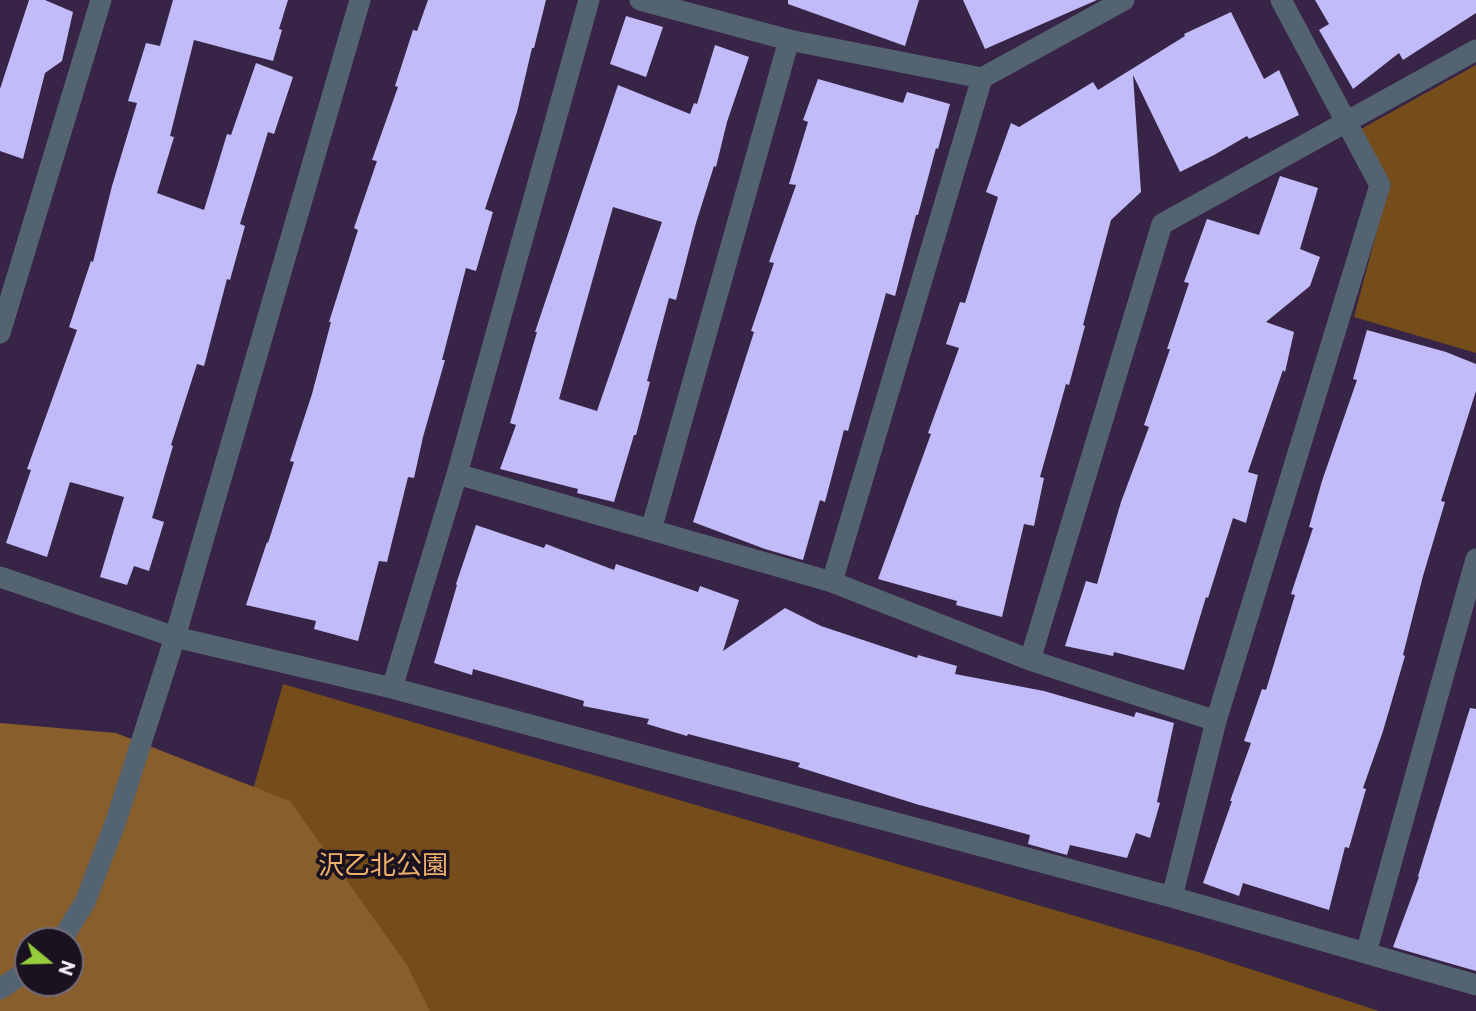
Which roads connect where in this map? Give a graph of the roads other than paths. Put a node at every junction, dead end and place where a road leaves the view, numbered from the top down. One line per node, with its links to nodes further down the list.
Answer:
1 (101, 0): 11 (street)
2 (360, 0): 17 (street)
3 (589, 0): 12 (street)
4 (640, 0): 7 (street)
5 (1124, 0): 9 (street)
6 (1281, 0): 10 (street)
7 (789, 40): 9 (street); 13 (street)
8 (1476, 50): 10 (street)
9 (982, 78): 16 (street)
10 (1346, 122): 18 (street); 20 (street)
11 (0, 333)
12 (457, 474): 13 (street); 19 (street)
13 (651, 530): 16 (street)
14 (1476, 559): 23 (street)
15 (0, 577): 17 (street)
16 (832, 582): 18 (street)
17 (175, 637): 19 (street); 22 (street)
18 (1030, 660): 20 (street)
19 (392, 688): 21 (street)
20 (1216, 721): 21 (street)
21 (1172, 897): 23 (street)
22 (70, 927)
23 (1366, 953): 24 (street)
24 (1476, 985)

